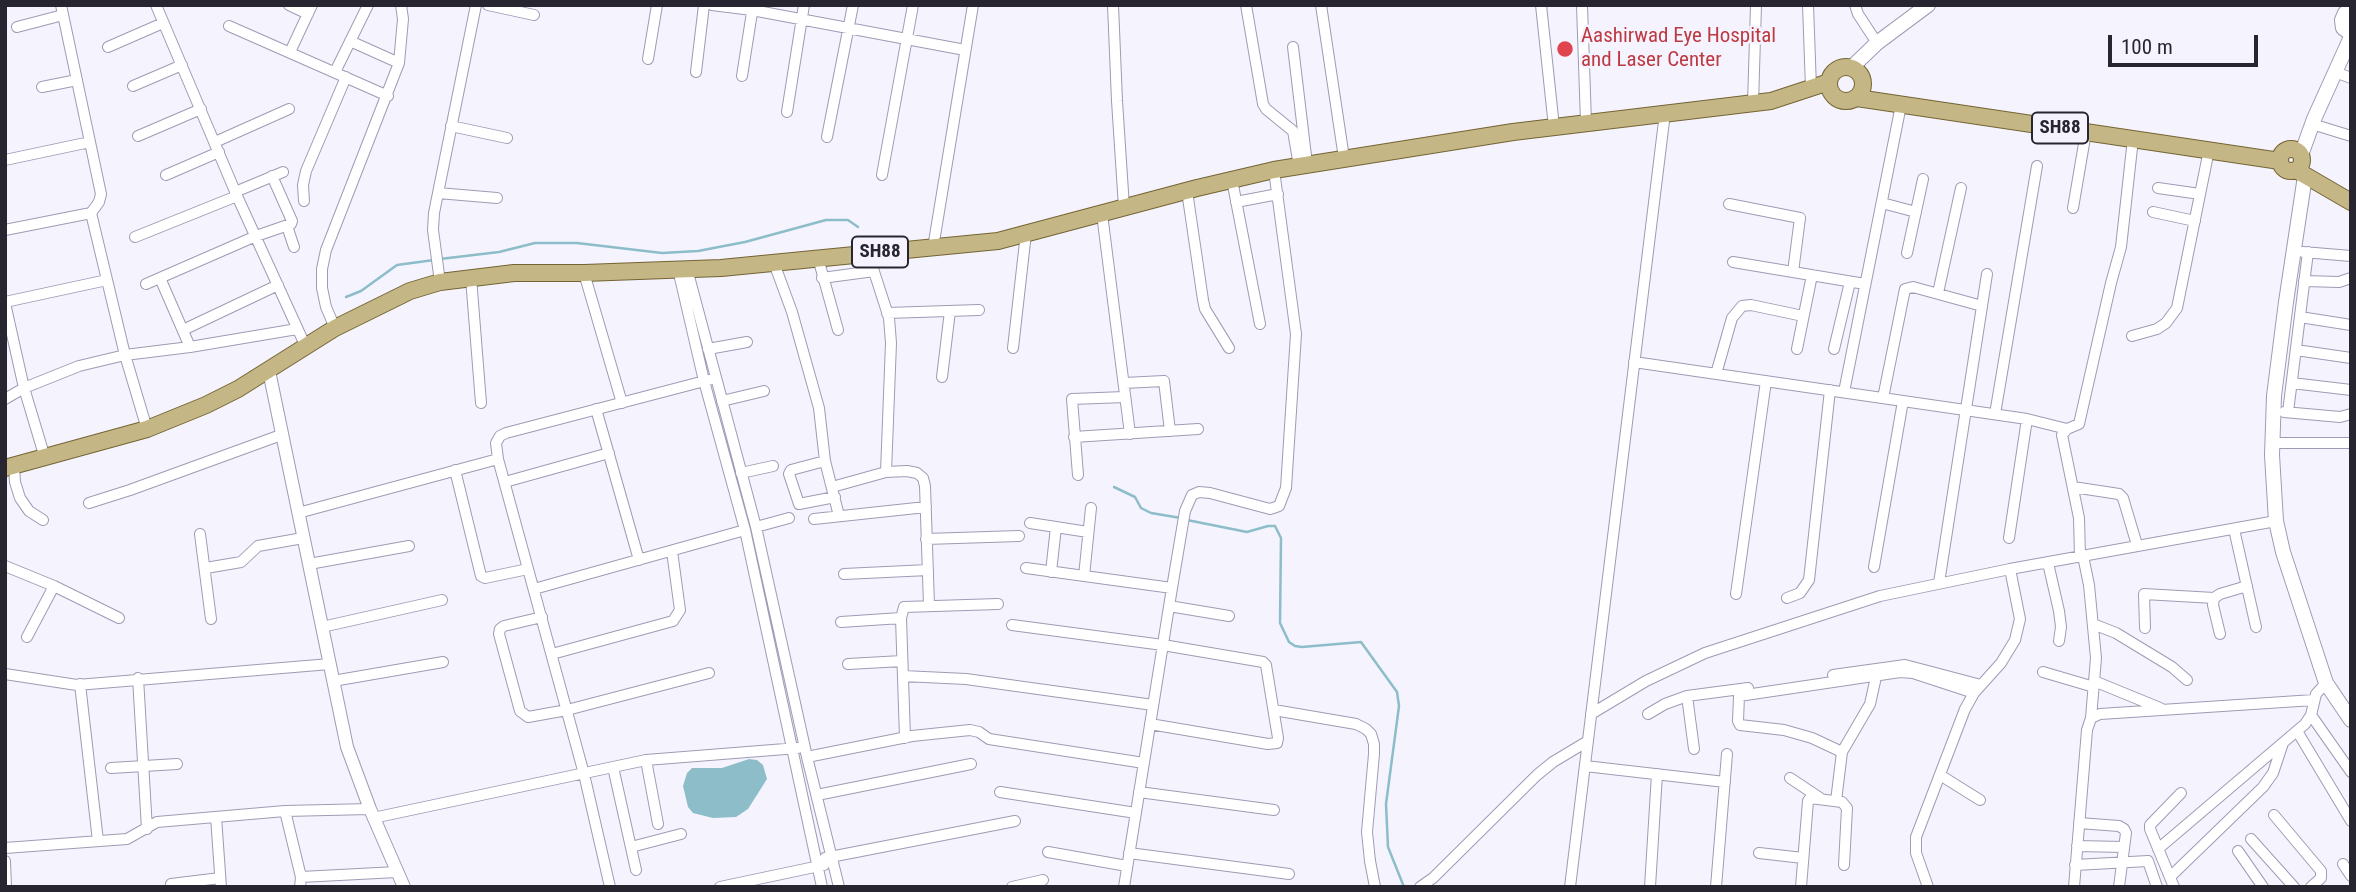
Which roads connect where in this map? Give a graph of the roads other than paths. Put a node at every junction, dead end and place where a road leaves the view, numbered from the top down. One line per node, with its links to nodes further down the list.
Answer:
1 (156, 5): 29 (street)
2 (289, 5): 26 (street)
3 (368, 5): 35 (street)
4 (401, 5): 42 (street)
5 (476, 5): 68 (street)
6 (488, 5): 27 (street)
7 (657, 5): 41 (street)
8 (704, 5): 46 (street)
9 (712, 5): 23 (street)
10 (804, 5): 28 (street)
11 (853, 5): 32 (street)
12 (913, 5): 34 (street)
13 (972, 5): 39 (street)
14 (1113, 5): 102 (street)
15 (1246, 5): 81 (street)
16 (1321, 5): 79 (street)
17 (1541, 5): 69 (street)
18 (1582, 5): 66 (street)
19 (1756, 5): 60 (street)
20 (1808, 5): 55 (street)
21 (1855, 5): 36 (street)
22 (1925, 6): 36 (main road)
23 (753, 8): 28 (street); 48 (street)
24 (2344, 9): 33 (main road)
25 (62, 10): 31 (street); 51 (street)
26 (310, 10): 40 (street)
27 (534, 15)
28 (801, 19): 32 (street); 64 (street)
29 (163, 23): 37 (street); 43 (street)
30 (229, 26): 40 (street)
31 (17, 27)
32 (849, 28): 34 (street); 73 (street)
33 (2351, 36): 47 (main road)
34 (907, 39): 39 (street); 85 (street)
35 (350, 41): 42 (street); 45 (street)
36 (1877, 43): 44 (main road)
37 (108, 47)
38 (1293, 47): 81 (street)
39 (965, 50): 115 (street)
40 (289, 52): 45 (street)
41 (648, 59)
42 (399, 63): 56 (street)
43 (182, 65): 53 (street); 62 (street)
44 (1851, 68): 52 (main road); 59 (main road)
45 (335, 72): 49 (street)
46 (696, 72)
47 (2335, 72): 50 (street); 67 (main road)
48 (742, 76)
49 (346, 77): 56 (street); 97 (street)
50 (2351, 78)
51 (77, 80): 54 (street); 76 (street)
52 (1829, 82): 55 (main road, SH88); 58 (main road)
53 (133, 86)
54 (42, 87)
55 (1811, 88): 57 (main road, SH88)
56 (388, 96): 150 (street)
57 (1782, 98): 58 (main road, SH88); 60 (main road, SH88)
58 (1835, 98): 59 (main road)
59 (1857, 98): 61 (main road, SH88)
60 (1753, 104): 65 (main road, SH88)
61 (1901, 105): 70 (main road, SH88); 100 (street)
62 (201, 109): 71 (street); 77 (street)
63 (289, 109): 77 (street)
64 (787, 112)
65 (1665, 113): 66 (main road, SH88); 166 (street)
66 (1586, 123): 69 (main road, SH88)
67 (2312, 124): 72 (street); 83 (main road)
68 (451, 126): 74 (street); 92 (street)
69 (1554, 127): 79 (main road, SH88)
70 (2086, 132): 75 (main road, SH88); 103 (street)
71 (138, 136)
72 (2351, 136)
73 (827, 137)
74 (507, 138)
75 (2133, 139): 78 (main road, SH88); 195 (street)
76 (90, 142): 80 (street); 106 (street)
77 (217, 147): 86 (street); 93 (street)
78 (2209, 150): 83 (main road, SH88); 95 (street)
79 (1343, 158): 81 (main road, SH88)
80 (5, 160)
81 (1303, 165): 84 (main road, SH88)
82 (2037, 166): 190 (street)
83 (2300, 167): 99 (main road); 116 (main road)
84 (1274, 170): 88 (main road, SH88); 94 (street)
85 (882, 174)
86 (166, 175)
87 (1923, 179): 104 (street)
88 (1232, 180): 91 (main road, SH88); 98 (street)
89 (1961, 188): 140 (street)
90 (2158, 188): 95 (street)
91 (1188, 191): 102 (main road, SH88); 159 (street)
92 (438, 193): 96 (street); 127 (street)
93 (236, 194): 109 (street); 112 (street); 113 (street)
94 (1278, 194): 98 (street); 254 (street)
95 (2200, 194): 108 (street)
96 (497, 198)
97 (304, 201)
98 (1236, 202): 148 (street)
99 (2351, 202)
100 (1882, 203): 104 (street); 138 (street)
101 (1729, 204): 125 (street)
102 (1124, 207): 107 (main road, SH88)
103 (2073, 208)
104 (1916, 212): 118 (street)
105 (2153, 212): 108 (street)
106 (91, 213): 110 (street); 134 (street)
107 (1101, 214): 111 (main road, SH88); 173 (street)
108 (2194, 221): 154 (street)
109 (287, 226): 112 (street); 114 (street)
110 (5, 230)
111 (1026, 233): 115 (main road, SH88); 158 (street)
112 (257, 236): 130 (street); 139 (street)
113 (135, 237)
114 (294, 247)
115 (933, 248): 117 (main road, SH88)
116 (2301, 252): 119 (street); 135 (street); 189 (main road)
117 (868, 253): 120 (main road, SH88); 124 (street)
118 (1907, 253)
119 (2351, 256)
120 (818, 258): 122 (main road, SH88); 132 (street)
121 (1733, 262): 125 (street)
122 (774, 263): 123 (main road, SH88); 205 (street)
123 (682, 269): 126 (main road, SH88); 160 (street); 171 (street)
124 (874, 271): 132 (street); 145 (street)
125 (1794, 272): 129 (street)
126 (584, 273): 131 (main road, SH88); 185 (street)
127 (439, 274): 131 (main road, SH88); 150 (main road, SH88)
128 (1987, 274): 142 (street)
129 (1812, 275): 136 (street); 146 (street)
130 (160, 278): 137 (street); 152 (street)
131 (471, 278): 186 (street)
132 (822, 278): 153 (street)
133 (2351, 278): 135 (street)
134 (107, 280): 141 (street); 164 (street)
135 (2304, 281): 147 (street)
136 (1850, 282): 138 (street); 162 (street)
137 (146, 284)
138 (1865, 284): 179 (street)
139 (278, 285): 151 (street); 152 (street)
140 (1938, 293): 142 (street); 182 (street)
141 (5, 303): 175 (street)
142 (1982, 306): 188 (street)
143 (979, 310): 144 (street)
144 (950, 311): 145 (street); 169 (street)
145 (887, 313): 209 (street)
146 (1803, 316): 161 (street); 168 (street)
147 (2300, 317): 149 (street); 163 (street)
148 (1260, 324)
149 (2351, 325)
150 (335, 328): 156 (main road, SH88)
151 (297, 329): 156 (street); 157 (street)
152 (183, 330): 157 (street)
153 (838, 330)
154 (2132, 337)
155 (747, 342): 160 (street)
156 (305, 345): 167 (main road, SH88)
157 (190, 347): 164 (street)
158 (1013, 348)
159 (1229, 348)
160 (708, 349): 170 (street)
161 (1797, 349)
162 (1834, 349)
163 (2296, 350): 165 (street); 174 (street)
164 (125, 355): 175 (street); 193 (street)
165 (2351, 358)
166 (1634, 362): 168 (street); 302 (street)
167 (269, 371): 193 (main road, SH88); 198 (street)
168 (1716, 374): 172 (street)
169 (942, 377)
170 (716, 378): 171 (street); 183 (street)
171 (704, 381): 185 (street); 227 (street)
172 (1766, 381): 176 (street); 256 (street)
173 (1124, 383): 180 (street); 196 (street)
174 (2292, 383): 177 (street); 189 (street)
175 (24, 387): 181 (street); 203 (street)
176 (1830, 390): 179 (street); 257 (street)
177 (2351, 390)
178 (764, 391): 183 (street)
179 (1844, 392): 182 (street)
180 (1125, 397): 197 (street); 199 (street)
181 (5, 398)
182 (1883, 398): 184 (street)
183 (722, 401): 210 (street)
184 (1903, 401): 188 (street); 242 (street)
185 (622, 402): 187 (street)
186 (481, 403)
187 (596, 409): 202 (street); 204 (street)
188 (1966, 410): 190 (street); 251 (street)
189 (2281, 411): 191 (street); 200 (main road)
190 (1995, 414): 192 (street)
191 (2351, 414)
192 (2027, 419): 195 (street); 232 (street)
193 (147, 429): 203 (main road, SH88)
194 (1198, 429): 196 (street)
195 (2067, 429): 213 (street)
196 (1170, 431): 197 (street)
197 (1130, 434): 199 (street)
198 (281, 435): 215 (street); 218 (street)
199 (1074, 437): 211 (street)
200 (2273, 443): 201 (street); 223 (main road)
201 (2351, 443)
202 (609, 453): 212 (street); 238 (street)
203 (45, 458): 207 (main road, SH88)
204 (498, 459): 208 (street); 212 (street)
205 (825, 461): 214 (street); 214 (street)
206 (773, 466): 210 (street)
207 (10, 467): 222 (street)
208 (455, 470): 218 (street); 245 (street)
209 (886, 472): 214 (street); 216 (street)
210 (741, 473): 227 (street)
211 (1078, 475)
212 (505, 482): 245 (street)
213 (2073, 487): 234 (street); 237 (street)
214 (833, 492): 219 (street)
215 (89, 503)
216 (926, 507): 219 (street); 233 (street)
217 (1091, 508): 228 (street)
218 (298, 513): 231 (street)
219 (839, 516): 221 (street)
220 (789, 518): 227 (street)
221 (814, 519)
222 (43, 520)
223 (2276, 521): 226 (street); 291 (main road)
224 (1030, 523): 225 (street)
225 (1056, 527): 228 (street); 248 (street)
226 (2234, 528): 234 (street); 253 (street)
227 (750, 529): 236 (street); 313 (street)
228 (1088, 532): 250 (street)
229 (200, 534): 244 (street)
230 (1019, 536): 233 (street)
231 (303, 538): 240 (street); 244 (street)
232 (2009, 538)
233 (926, 539): 247 (street)
234 (2137, 545): 237 (street)
235 (409, 546): 240 (street)
236 (672, 551): 238 (street); 278 (street)
237 (2081, 556): 239 (street); 269 (street)
238 (639, 560): 255 (street)
239 (2048, 562): 246 (street); 276 (street)
240 (309, 565): 271 (street)
241 (5, 566): 252 (street)
242 (1874, 567)
243 (1026, 568): 248 (street)
244 (206, 569): 267 (street)
245 (528, 569): 255 (street)
246 (2010, 569): 251 (street); 294 (street)
247 (928, 570): 249 (street); 261 (street)
248 (1051, 572): 250 (street)
249 (845, 574)
250 (1084, 576): 254 (street)
251 (1939, 583): 302 (street)
252 (54, 586): 265 (street); 275 (street)
253 (2247, 586): 258 (street); 272 (street)
254 (1172, 588): 262 (street)
255 (534, 589): 264 (street)
256 (1737, 594)
257 (1787, 598)
258 (2214, 598): 273 (street); 274 (street)
259 (442, 600): 271 (street)
260 (998, 604): 261 (street)
261 (929, 605): 266 (street)
262 (1169, 606): 263 (street); 277 (street)
263 (1228, 616)
264 (542, 617): 278 (street); 299 (street)
265 (120, 618)
266 (901, 618): 268 (street); 279 (street)
267 (211, 620)
268 (841, 622)
269 (2094, 624): 289 (street); 293 (street)
270 (1012, 625): 277 (street)
271 (322, 627): 281 (street)
272 (2256, 627)
273 (2145, 628)
274 (2220, 634)
275 (27, 636)
276 (2059, 641)
277 (1163, 645): 298 (street); 300 (street)
278 (552, 654): 299 (street)
279 (902, 661): 282 (street); 286 (street)
280 (443, 662): 290 (street)
281 (330, 664): 288 (street); 290 (street)
282 (848, 664)
283 (2043, 672): 293 (street)
284 (709, 673): 299 (street)
285 (5, 674): 292 (street)
286 (903, 676): 298 (street); 309 (street)
287 (1876, 677): 294 (street); 314 (street); 314 (street)
288 (138, 678): 292 (street); 320 (street)
289 (2187, 680)
290 (333, 681): 339 (street)
291 (2326, 682): 296 (street); 297 (main road)
292 (80, 684): 350 (street)
293 (2094, 684): 301 (street); 305 (street)
294 (1977, 689): 295 (street); 327 (street)
295 (1687, 696): 303 (street); 312 (street)
296 (2314, 701): 301 (street); 304 (street)
297 (2346, 703): 306 (main road)
298 (1153, 705): 307 (street)
299 (567, 710): 325 (street)
300 (1274, 710): 307 (street); 389 (street)
301 (2164, 710): 305 (street)
302 (1591, 714): 311 (street)
303 (1648, 714)
304 (2311, 715): 308 (street); 324 (street)
305 (2091, 718): 345 (street)
306 (2351, 720)
307 (1150, 724): 317 (street)
308 (2297, 731): 310 (street); 344 (street)
309 (905, 738): 313 (street); 317 (street)
310 (2284, 740): 355 (street); 376 (street)
311 (1588, 741): 321 (street); 390 (street)
312 (1694, 749)
313 (802, 751): 316 (street); 333 (street); 364 (street)
314 (1842, 752): 336 (street)
315 (1727, 754): 329 (street)
316 (646, 760): 322 (street); 346 (street)
317 (1144, 763): 331 (street)
318 (177, 764): 320 (street)
319 (971, 764): 333 (street)
320 (144, 766): 323 (street); 347 (street)
321 (1585, 766): 326 (street); 391 (street)
322 (613, 767): 325 (street); 352 (street)
323 (111, 768)
324 (2351, 772)
325 (584, 774): 339 (street); 383 (street)
326 (1657, 774): 329 (street); 392 (street)
327 (1940, 775): 335 (street); 395 (street)
328 (1790, 778): 334 (street)
329 (1725, 782): 393 (street)
330 (1000, 792): 340 (street)
331 (1139, 792): 337 (street); 340 (street)
332 (2181, 793): 355 (street)
333 (817, 795): 361 (street)
334 (1823, 800): 336 (street); 360 (street)
335 (1979, 800)
336 (1836, 801): 365 (street)
337 (1275, 810)
338 (285, 811): 339 (street); 342 (street); 375 (street)
339 (372, 813): 370 (street)
340 (1136, 813): 358 (street)
341 (2274, 815): 401 (street)
342 (216, 817): 347 (street); 377 (street)
343 (1015, 821): 361 (street)
344 (2351, 821)
345 (2079, 823): 351 (street); 353 (street)
346 (658, 824)
347 (147, 829): 350 (street)
348 (681, 834): 352 (street)
349 (2251, 839): 378 (street)
350 (98, 841): 354 (street)
351 (2077, 846): 353 (street); 367 (street)
352 (631, 847): 369 (street)
353 (2124, 847): 363 (street)
354 (5, 848)
355 (2158, 849): 376 (street)
356 (2238, 851): 399 (street)
357 (1048, 852): 368 (street)
358 (1129, 853): 368 (street); 372 (street)
359 (1759, 853): 360 (street)
360 (1803, 858): 394 (street)
361 (833, 860): 364 (street); 386 (street)
362 (5, 861): 380 (street)
363 (2122, 862): 367 (street); 397 (street); 398 (street)
364 (817, 863): 384 (street); 385 (street)
365 (1844, 864)
366 (2343, 864): 373 (street)
367 (2075, 865): 396 (street)
368 (1127, 866): 388 (street)
369 (636, 870)
370 (397, 872): 371 (street); 382 (street)
371 (352, 873): 375 (street); 381 (street)
372 (1289, 874)
373 (2351, 876)
374 (1043, 880): 387 (street)
375 (301, 882)
376 (2172, 882)
377 (220, 883): 379 (street)
378 (2290, 883): 400 (street)
379 (171, 884)
380 (6, 887)
381 (352, 887)
382 (404, 887)
383 (610, 887)
384 (722, 887)
385 (822, 887)
386 (839, 887)
387 (1012, 887)
388 (1124, 887)
389 (1375, 887)
390 (1420, 887)
391 (1570, 887)
392 (1650, 887)
393 (1716, 887)
394 (1801, 887)
395 (1928, 887)
396 (2074, 887)
397 (2119, 887)
398 (2157, 887)
399 (2263, 887)
400 (2277, 887)
401 (2311, 887)

